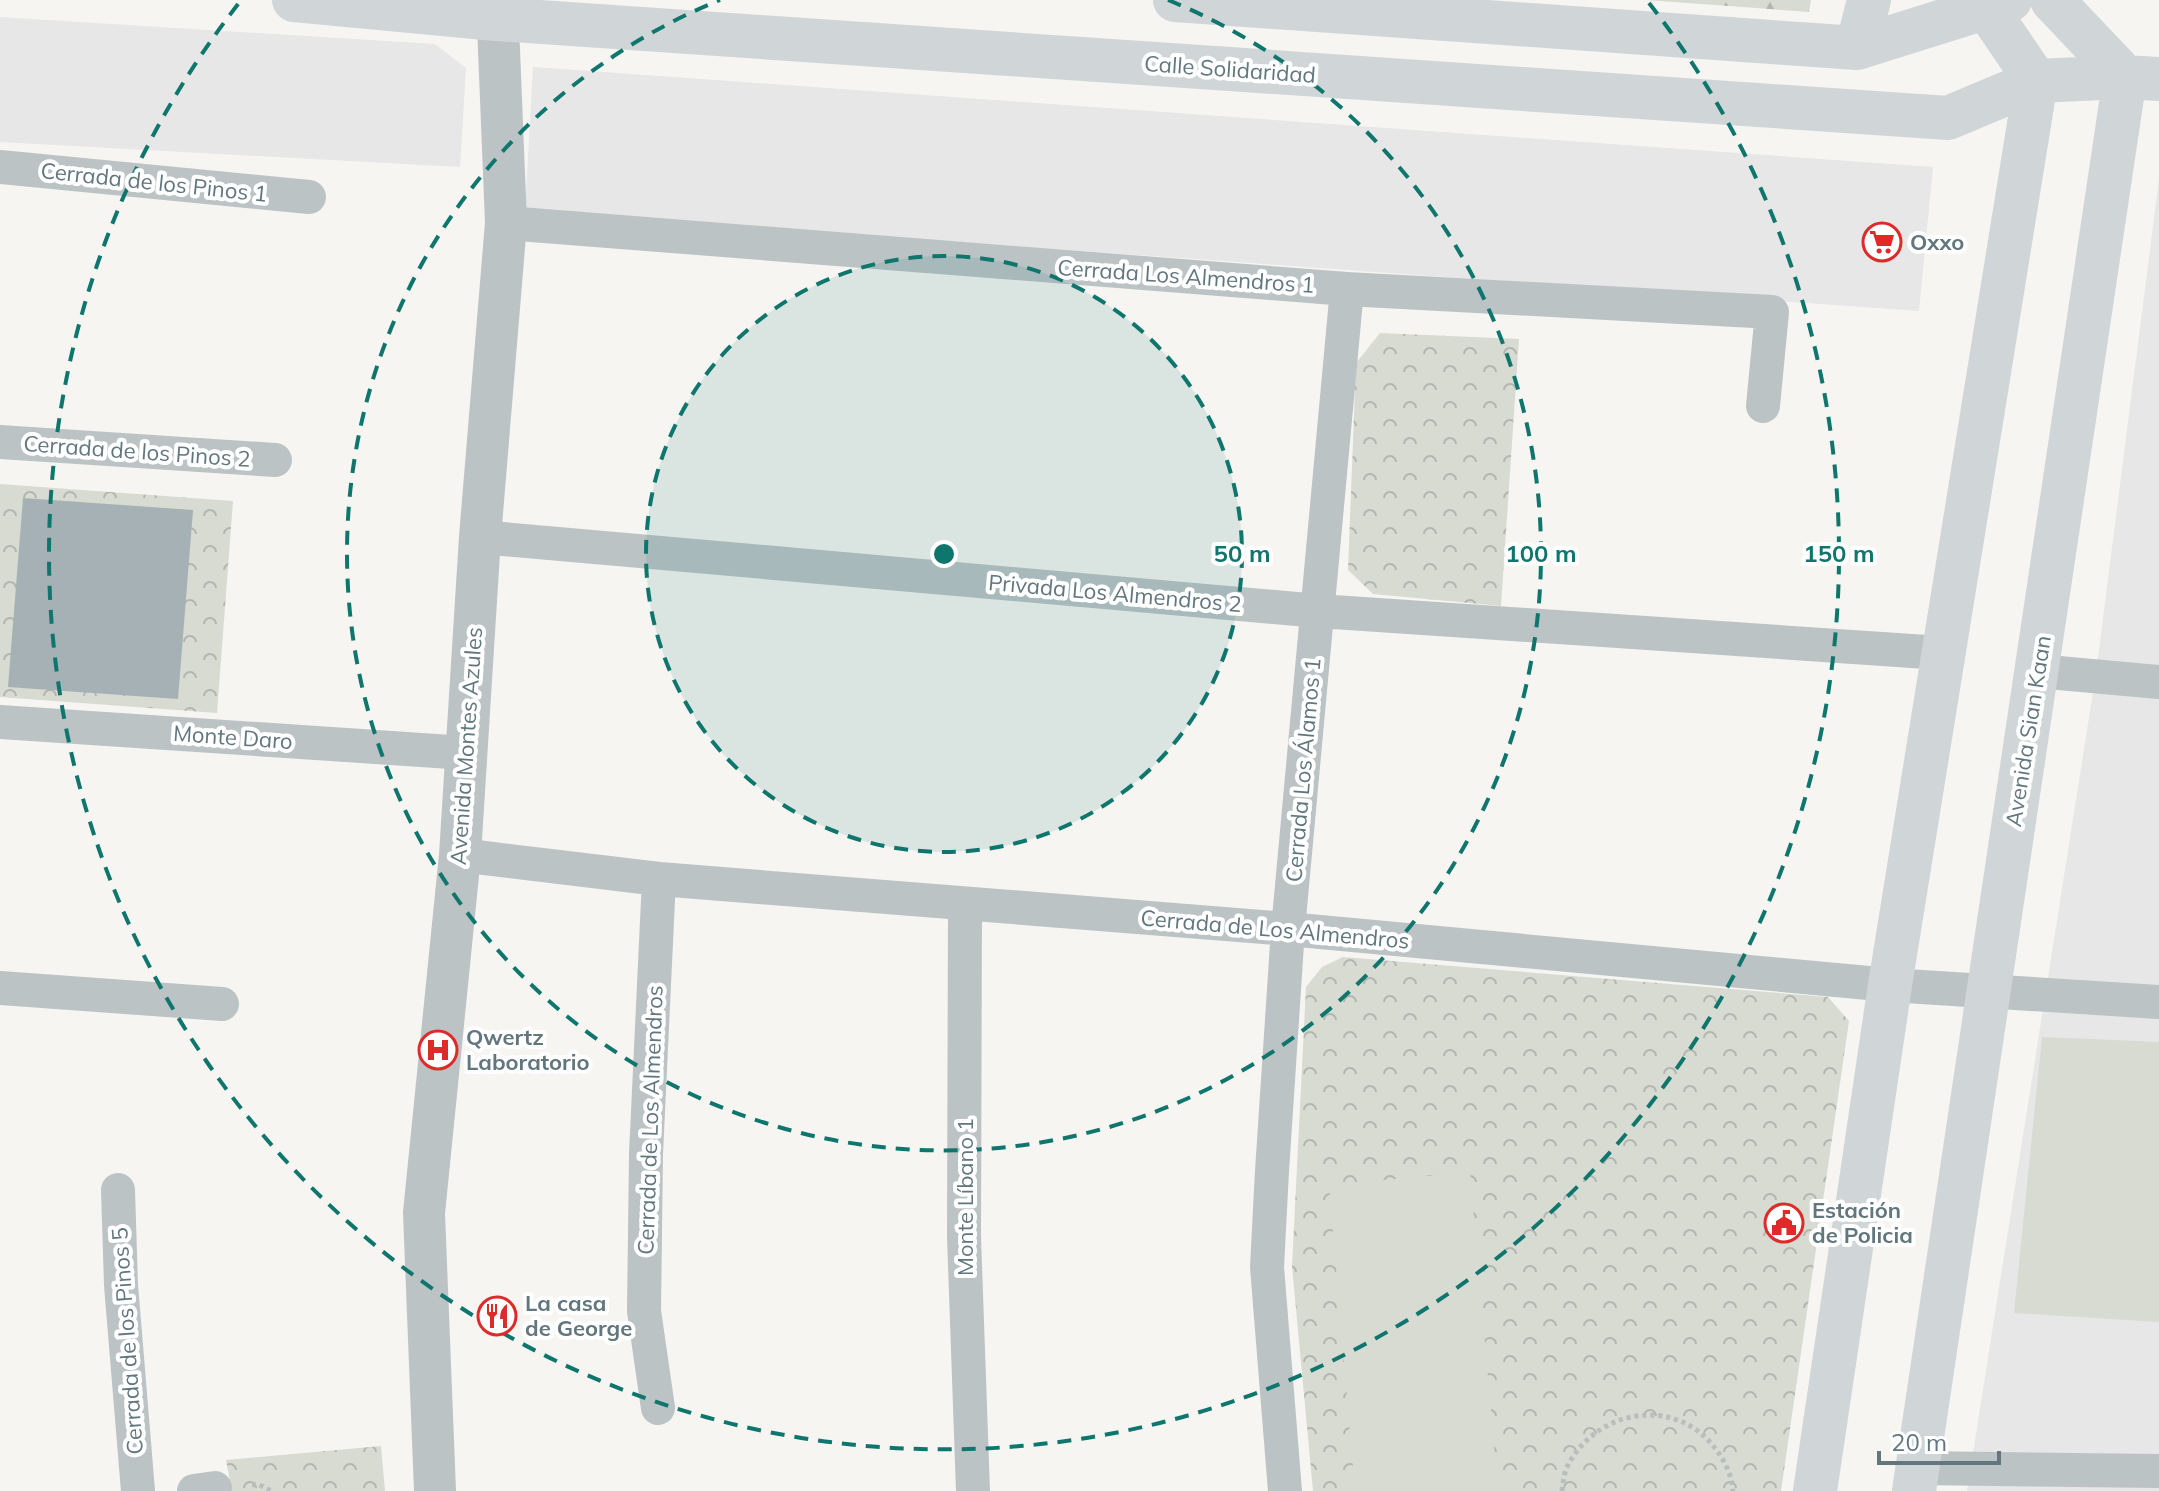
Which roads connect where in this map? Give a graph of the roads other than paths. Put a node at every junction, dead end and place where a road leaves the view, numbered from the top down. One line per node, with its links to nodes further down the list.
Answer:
1 (294, 0): 6 (main road, Calle Solidaridad)
2 (1175, 0): 7 (main road)
3 (1869, 0): 7 (main road)
4 (2052, 0): 8 (main road)
5 (1992, 3): 7 (main road); 9 (main road)
6 (496, 10): 9 (main road, Calle Solidaridad); 12 (street, Avenida Montes Azules)
7 (1857, 48)
8 (2142, 78): 9 (main road, Calle Solidaridad); 20 (main road, Avenida Sian Kaan)
9 (2036, 81): 19 (main road)
10 (0, 167): 11 (street, Cerrada de los Pinos 1)
11 (309, 197)
12 (506, 223): 13 (street, Cerrada Los Almendros 1); 17 (street, Avenida Montes Azules)
13 (1347, 289): 14 (street, Cerrada Los Almendros 1); 18 (street, Cerrada Los Álamos 1)
14 (1763, 406)
15 (0, 442): 16 (street, Cerrada de los Pinos 2)
16 (275, 460)
17 (480, 537): 18 (street, Privada Los Almendros 2); 23 (street, Avenida Montes Azules)
18 (1319, 611): 19 (street, Privada Los Almendros 2); 27 (street, Cerrada Los Álamos 1)
19 (1942, 653): 28 (main road)
20 (2037, 671): 21 (street); 30 (main road, Avenida Sian Kaan)
21 (2159, 682)
22 (0, 722): 23 (street, Monte Daro)
23 (466, 753): 24 (street, Avenida Montes Azules)
24 (460, 855): 25 (street, Cerrada de Los Almendros); 38 (street, Avenida Montes Azules)
25 (659, 879): 26 (street, Cerrada de Los Almendros); 34 (street, Cerrada de Los Almendros)
26 (965, 904): 27 (street, Cerrada de Los Almendros); 39 (street, Monte Líbano 1)
27 (1288, 929): 28 (street, Cerrada de Los Almendros); 40 (street, Cerrada Los Álamos 1)
28 (1890, 985): 30 (street, Cerrada de Los Almendros); 41 (main road)
29 (0, 988): 32 (street)
30 (1987, 992): 31 (street, Cerrada de Los Almendros); 36 (main road, Avenida Sian Kaan)
31 (2159, 1002)
32 (222, 1004)
33 (118, 1190): 37 (street, Cerrada de los Pinos 5)
34 (658, 1408)
35 (2159, 1471): 36 (street)
36 (1916, 1480)
37 (138, 1491)
38 (435, 1491)
39 (973, 1491)
40 (1285, 1491)
41 (1815, 1491)

